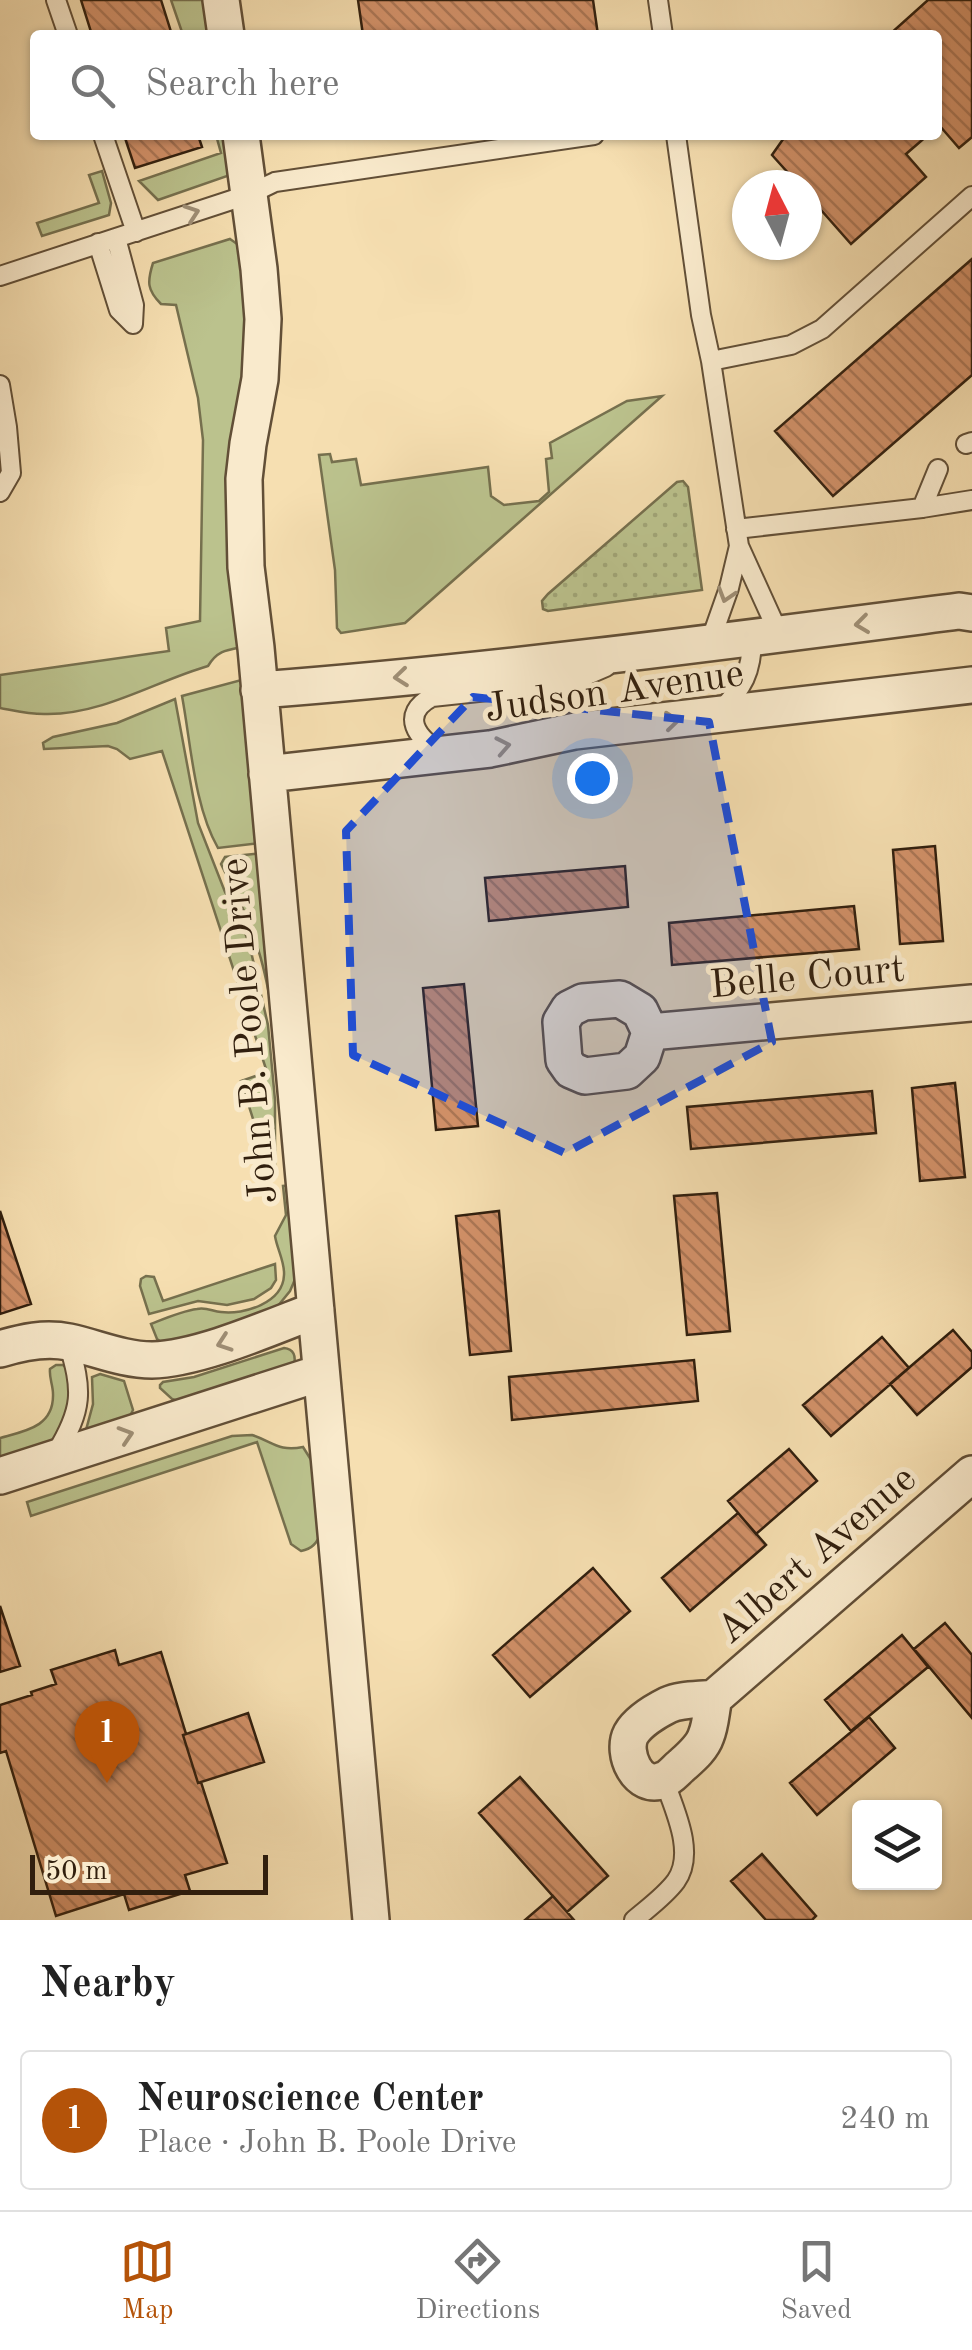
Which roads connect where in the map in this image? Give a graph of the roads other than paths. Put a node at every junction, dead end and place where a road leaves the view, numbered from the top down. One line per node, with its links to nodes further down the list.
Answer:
1 (56, 0): 4 (lane)
2 (221, 0): 5 (street)
3 (658, 0): 6 (lane)
4 (66, 30)
5 (225, 30)
6 (661, 30)
7 (105, 140): 13 (lane)
8 (242, 140): 11 (street, John B. Poole Drive)
9 (560, 140): 11 (lane)
10 (677, 140): 15 (lane)
11 (250, 194): 13 (lane, one-way to 11); 27 (street, John B. Poole Drive)
12 (972, 196): 15 (lane)
13 (136, 232): 14 (lane)
14 (0, 276)
15 (711, 361): 21 (lane)
16 (0, 385): 18 (lane)
17 (938, 469): 20 (lane)
18 (0, 492)
19 (972, 500): 20 (lane)
20 (922, 508): 21 (lane)
21 (738, 538): 23 (lane); 24 (lane, one-way to 24)
22 (968, 609): 23 (street, Judson Avenue, one-way to 23)
23 (765, 636): 24 (street, Judson Avenue); 28 (lane)
24 (710, 642): 25 (street, Judson Avenue)
25 (643, 650): 27 (street, Judson Avenue, one-way to 27); 29 (lane)
26 (972, 685): 28 (street, Judson Avenue)
27 (260, 690): 30 (street, John B. Poole Drive)
28 (715, 716): 29 (street, Judson Avenue, one-way to 28)
29 (446, 754): 30 (street, Judson Avenue)
30 (267, 774): 33 (street, John B. Poole Drive)
31 (972, 1003): 32 (street, Belle Court)
32 (650, 1032)
33 (316, 1310): 34 (street, one-way to 34); 36 (street, John B. Poole Drive)
34 (68, 1342): 35 (street); 37 (lane)
35 (0, 1349)
36 (320, 1373): 37 (street, one-way to 36); 42 (street, John B. Poole Drive)
37 (53, 1458): 39 (street)
38 (972, 1474): 40 (street, Albert Avenue)
39 (0, 1476)
40 (714, 1698): 41 (street, Albert Avenue); 41 (street, Albert Avenue)
41 (664, 1780): 43 (lane)
42 (370, 1920)
43 (634, 1920)

